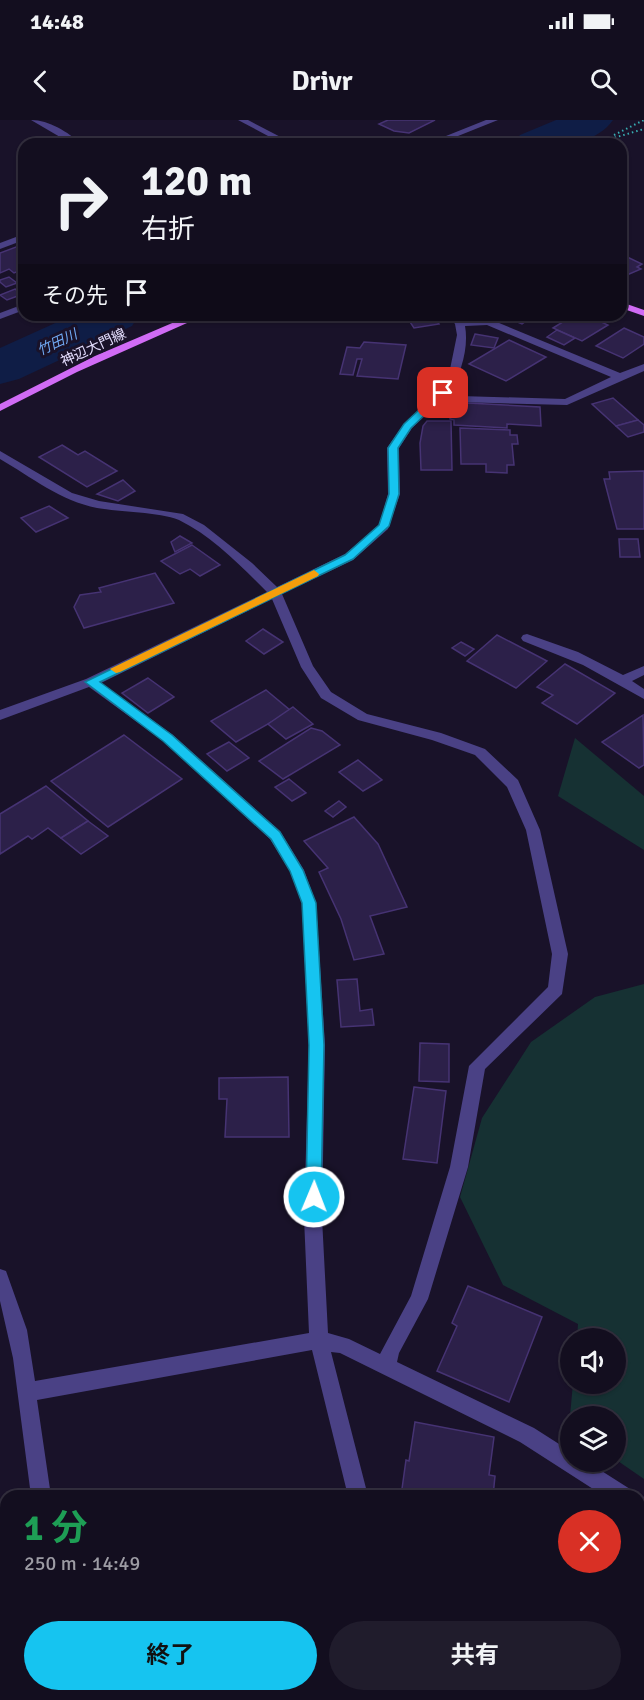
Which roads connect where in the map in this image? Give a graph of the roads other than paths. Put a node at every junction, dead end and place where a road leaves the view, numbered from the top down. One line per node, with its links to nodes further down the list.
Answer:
1 (35, 120): 4 (street)
2 (242, 120): 5 (street)
3 (494, 120): 6 (street)
4 (69, 138)
5 (278, 138)
6 (446, 138)
7 (18, 239): 8 (street)
8 (0, 246)
9 (627, 307): 11 (main road)
10 (18, 309): 12 (street)
11 (644, 313)
12 (0, 316)
13 (186, 321): 19 (main road, 神辺大門線)
14 (458, 321): 18 (street)
15 (478, 321): 17 (street)
16 (644, 367): 17 (street)
17 (620, 377): 18 (street)
18 (443, 393): 21 (street)
19 (0, 408)
20 (0, 454): 21 (street)
21 (275, 592): 25 (street); 30 (street)
22 (527, 638): 24 (street)
23 (644, 670): 24 (street)
24 (623, 680): 26 (street)
25 (91, 682): 27 (street); 29 (street)
26 (644, 695)
27 (0, 715)
28 (0, 1277): 31 (street)
29 (319, 1340): 30 (street); 31 (street); 33 (street)
30 (386, 1367): 34 (street)
31 (28, 1392): 32 (street)
32 (40, 1490)
33 (356, 1490)
34 (614, 1490)

